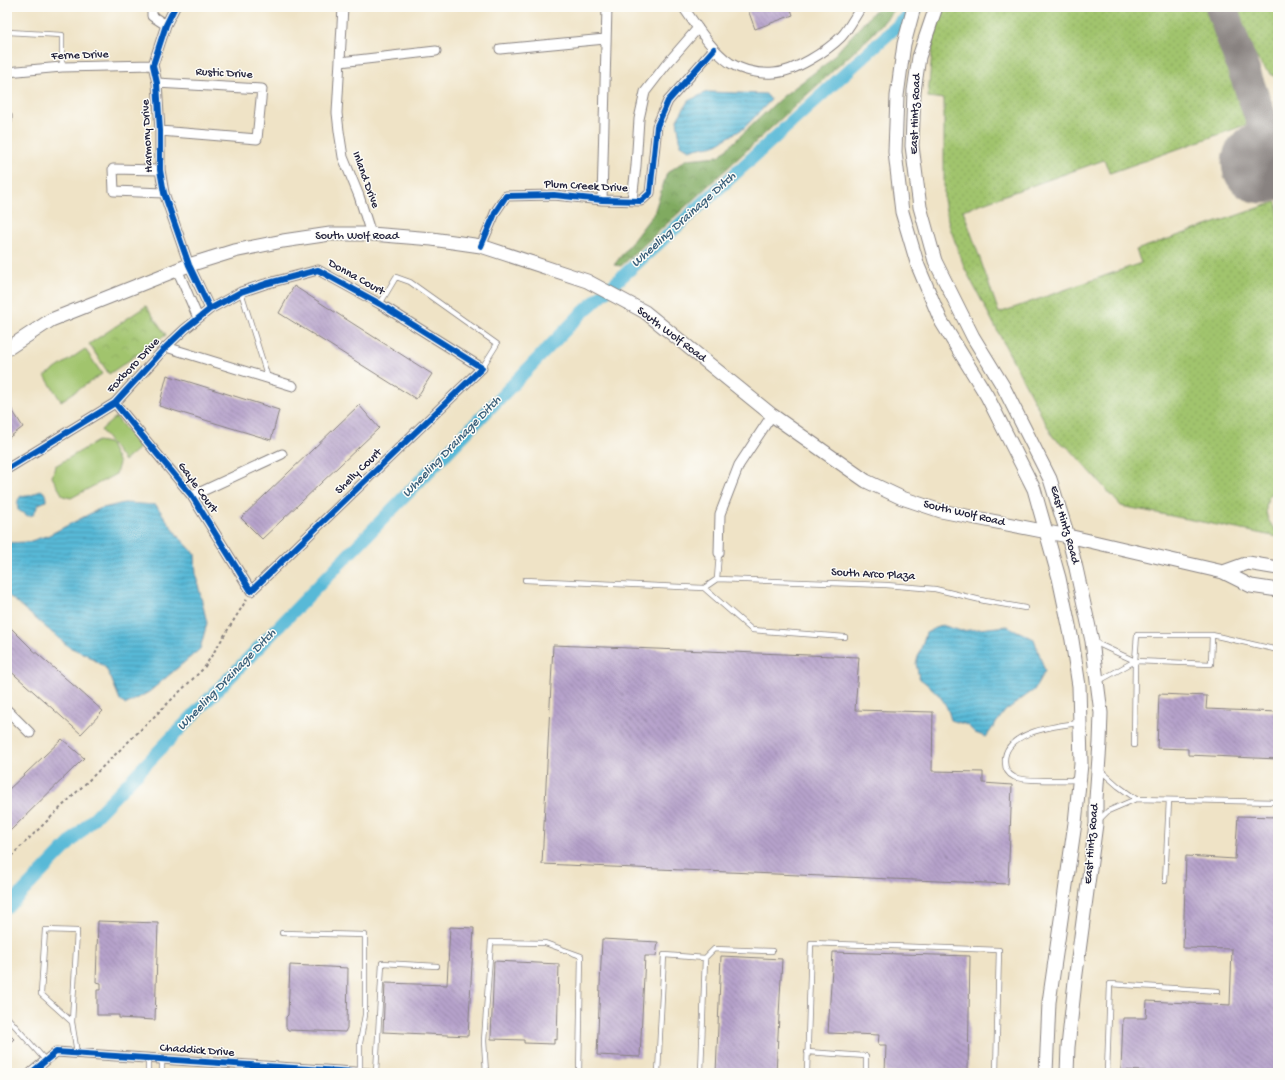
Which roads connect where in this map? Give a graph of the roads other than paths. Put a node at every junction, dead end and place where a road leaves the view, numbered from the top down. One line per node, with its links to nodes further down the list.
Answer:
1 (152, 7): 9 (street)
2 (175, 7): 9 (street)
3 (343, 7): 15 (street, Inland Drive)
4 (607, 7): 11 (street)
5 (683, 7): 10 (street)
6 (860, 7): 13 (street)
7 (914, 7): 44 (main road, East Hintz Road)
8 (936, 7): 45 (main road, East Hintz Road)
9 (166, 25): 16 (street)
10 (698, 28): 13 (street); 26 (street, Plum Creek Drive)
11 (605, 39): 12 (street); 25 (street)
12 (500, 49)
13 (714, 49): 26 (street, Plum Creek Drive)
14 (436, 51): 15 (street)
15 (340, 62): 27 (street, Inland Drive)
16 (153, 65): 17 (street, Ferne Drive); 19 (street, Harmony Drive)
17 (62, 67): 18 (street, Ferne Drive); 18 (lane)
18 (7, 71)
19 (157, 83): 22 (street, Harmony Drive); 22 (street, Rustic Drive)
20 (7, 116): 21 (street)
21 (7, 121)
22 (160, 132): 23 (street, Harmony Drive)
23 (160, 170): 24 (street, Harmony Drive); 24 (street)
24 (164, 193): 29 (street, Harmony Drive)
25 (602, 200): 26 (street, Plum Creek Drive); 28 (street, Plum Creek Drive)
26 (636, 200)
27 (371, 234): 28 (main road, South Wolf Road); 29 (main road, South Wolf Road)
28 (481, 246): 40 (main road, South Wolf Road)
29 (183, 267): 32 (street); 33 (street); 35 (main road, South Wolf Road)
30 (241, 292): 31 (street, Donna Court); 32 (street, Donna Court); 37 (lane)
31 (380, 304): 36 (street, Donna Court); 36 (lane)
32 (210, 309): 33 (street, Foxboro Drive)
33 (198, 318): 34 (street, Foxboro Drive)
34 (166, 347): 37 (street); 39 (street, Foxboro Drive)
35 (7, 348)
36 (482, 368): 53 (street, Shelly Court)
37 (268, 378): 38 (street)
38 (293, 386)
39 (115, 403): 42 (street, Foxboro Drive); 43 (street, Gayle Court)
40 (772, 415): 44 (main road, South Wolf Road); 46 (street)
41 (282, 454): 43 (street)
42 (7, 469)
43 (192, 496): 53 (street, Gayle Court)
44 (1047, 532): 45 (main road, South Wolf Road); 62 (main road, East Hintz Road)
45 (1068, 536): 48 (main road, South Wolf Road); 57 (main road, East Hintz Road)
46 (719, 553): 49 (lane)
47 (1278, 568): 48 (main road)
48 (1223, 572): 52 (main road, South Wolf Road)
49 (717, 579): 51 (lane); 54 (lane, South Arco Plaza)
50 (525, 580): 51 (lane)
51 (704, 588): 56 (lane)
52 (1278, 590)
53 (251, 591)
54 (1025, 608)
55 (1212, 635): 58 (lane); 59 (lane); 59 (lane)
56 (845, 638)
57 (1092, 641): 59 (lane); 60 (main road, East Hintz Road)
58 (1278, 650)
59 (1135, 661): 60 (lane); 64 (lane)
60 (1097, 681): 65 (main road, East Hintz Road)
61 (7, 710): 63 (street)
62 (1080, 723): 66 (main road, East Hintz Road); 66 (lane)
63 (30, 733)
64 (1134, 745)
65 (1098, 768): 67 (lane); 70 (main road, East Hintz Road)
66 (1079, 780): 100 (main road, East Hintz Road)
67 (1136, 799): 68 (lane); 70 (lane)
68 (1169, 800): 69 (lane); 71 (lane)
69 (1278, 802)
70 (1096, 824): 101 (main road, East Hintz Road)
71 (1166, 881)
72 (282, 933): 90 (lane)
73 (772, 951): 74 (lane)
74 (705, 958): 95 (lane); 96 (lane)
75 (436, 966): 92 (lane)
76 (1218, 991): 102 (lane)
77 (7, 1017): 83 (lane)
78 (72, 1022): 78 (lane); 80 (lane)
79 (808, 1052): 97 (lane); 98 (lane); 99 (lane)
80 (78, 1054): 81 (street, Chaddick Drive); 83 (street, Chaddick Drive)
81 (148, 1059): 82 (street, Chaddick Drive); 88 (lane)
82 (162, 1060): 84 (street, Chaddick Drive); 89 (lane)
83 (46, 1061): 87 (street, Chaddick Drive)
84 (245, 1069): 85 (street, Chaddick Drive)
85 (315, 1072): 86 (street, Chaddick Drive)
86 (337, 1072): 90 (street, Chaddick Drive)
87 (31, 1073)
88 (148, 1073)
89 (162, 1073)
90 (360, 1073): 91 (street, Chaddick Drive)
91 (369, 1073)
92 (376, 1073)
93 (486, 1073): 94 (lane)
94 (579, 1073)
95 (658, 1073)
96 (702, 1073)
97 (807, 1073)
98 (866, 1073)
99 (996, 1073)
100 (1046, 1073)
101 (1067, 1073)
102 (1107, 1073)

